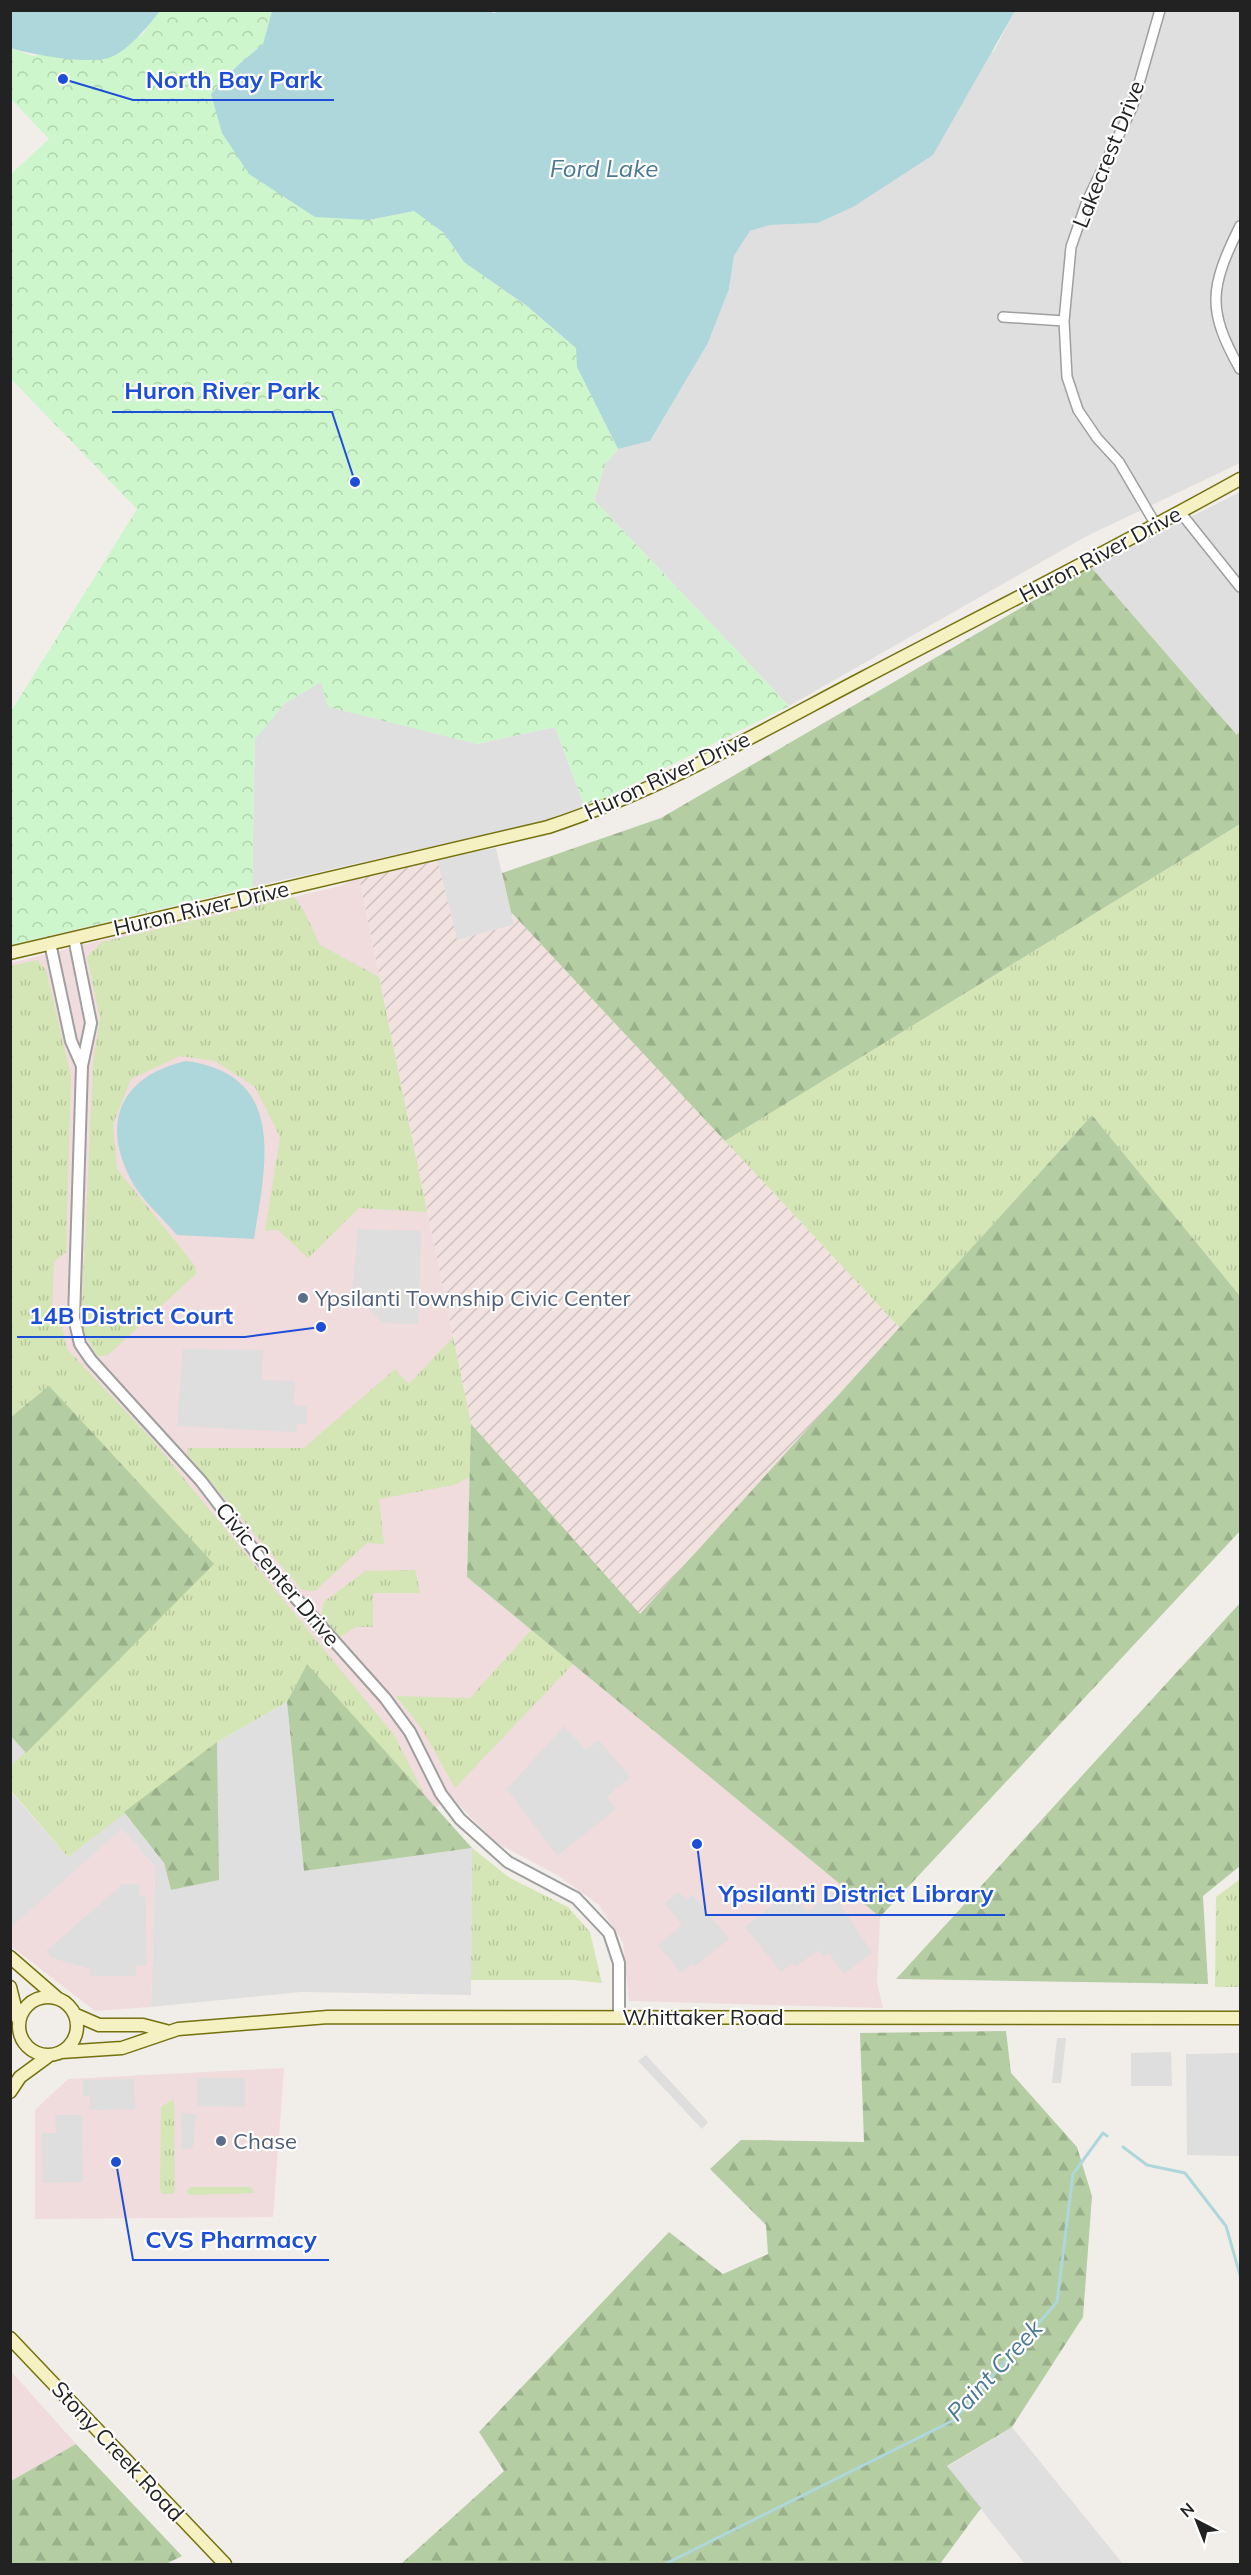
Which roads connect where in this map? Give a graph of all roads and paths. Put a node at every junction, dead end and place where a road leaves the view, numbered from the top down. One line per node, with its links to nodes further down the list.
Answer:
1 (1160, 10): 4 (street, Lakecrest Drive)
2 (1240, 226): 5 (street)
3 (1002, 317): 4 (street)
4 (1064, 321): 9 (street, Lakecrest Drive)
5 (1237, 355): 6 (street)
6 (1240, 369)
7 (1240, 479): 8 (main road, Huron River Drive)
8 (1180, 512): 9 (main road, Huron River Drive); 10 (street)
9 (1156, 525): 11 (main road, Huron River Drive)
10 (1240, 587)
11 (74, 938): 12 (main road, Huron River Drive); 14 (street, Civic Center Drive)
12 (50, 943): 13 (main road, Huron River Drive); 14 (street, Civic Center Drive)
13 (10, 953)
14 (82, 1066): 19 (street, Civic Center Drive)
15 (10, 1957): 17 (main road)
16 (10, 1987): 21 (main road)
17 (56, 1997): 18 (main road); 21 (main road)
18 (76, 2015): 22 (main road, Whittaker Road); 24 (main road)
19 (619, 2017): 20 (main road, Whittaker Road); 22 (main road, Whittaker Road)
20 (1240, 2018)
21 (18, 2021): 23 (main road); 24 (main road)
22 (166, 2031): 24 (main road, Whittaker Road)
23 (10, 2042)
24 (55, 2054): 25 (main road)
25 (10, 2092)
26 (10, 2338): 27 (main road, Stony Creek Road)
27 (225, 2565)

